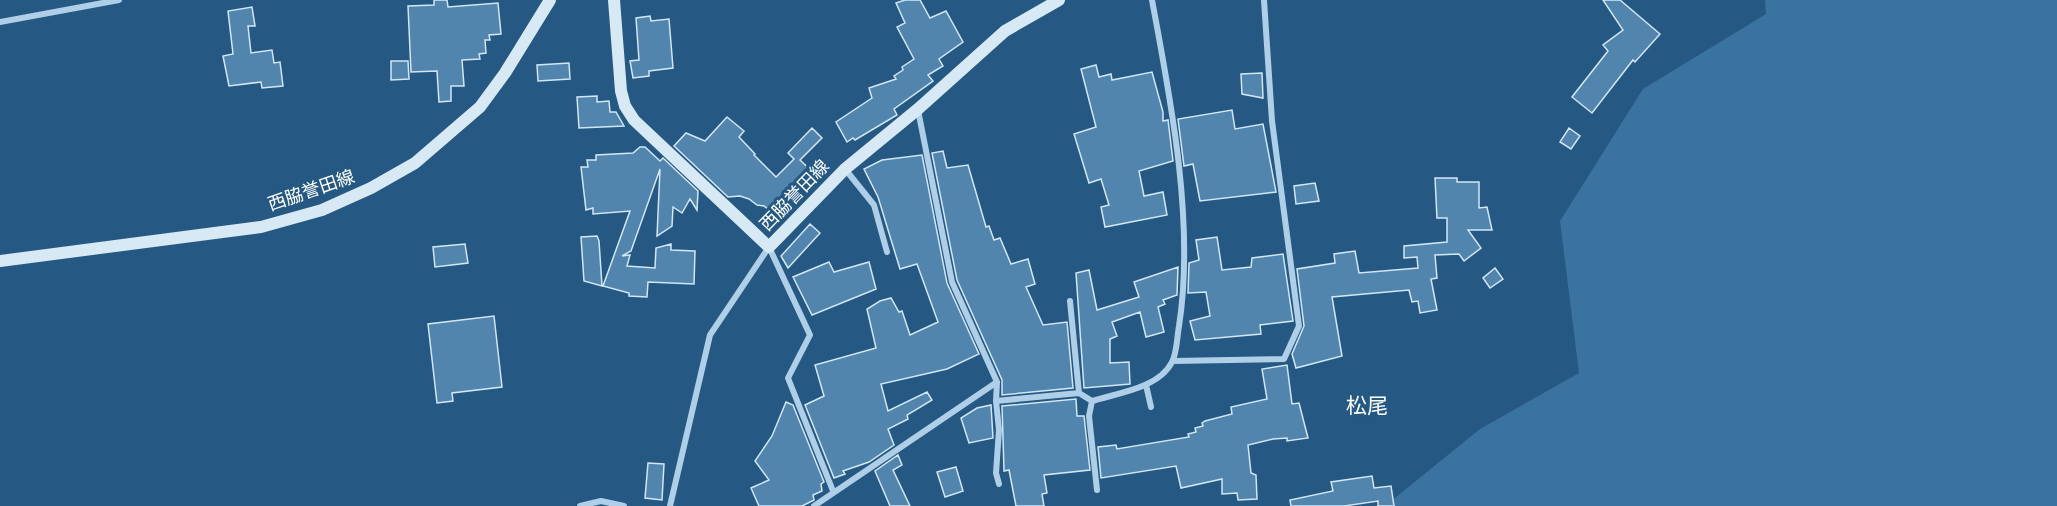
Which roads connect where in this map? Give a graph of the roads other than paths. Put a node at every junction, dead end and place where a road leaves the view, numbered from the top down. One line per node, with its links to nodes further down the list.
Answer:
1 (119, 0): 7 (street)
2 (550, 0): 12 (main road, 西脇誉田線)
3 (614, 0): 10 (main road, 西脇誉田線)
4 (1059, 0): 8 (main road, 西脇誉田線)
5 (1152, 0): 14 (street)
6 (1264, 0): 14 (street)
7 (0, 22)
8 (918, 110): 9 (main road, 西脇誉田線); 15 (street)
9 (845, 169): 10 (main road, 西脇誉田線); 11 (street)
10 (769, 247): 23 (street); 26 (street)
11 (887, 252)
12 (0, 261)
13 (1070, 301): 17 (street)
14 (1173, 361): 16 (street)
15 (997, 382): 18 (street); 23 (street)
16 (1146, 385): 19 (street); 20 (street)
17 (1079, 393): 18 (street); 19 (street)
18 (996, 401): 21 (street)
19 (1092, 401): 22 (street)
20 (1151, 407)
21 (999, 484)
22 (1097, 490)
23 (833, 491): 27 (street)
24 (580, 506): 25 (street)
25 (624, 506)
26 (670, 506)
27 (814, 506)

